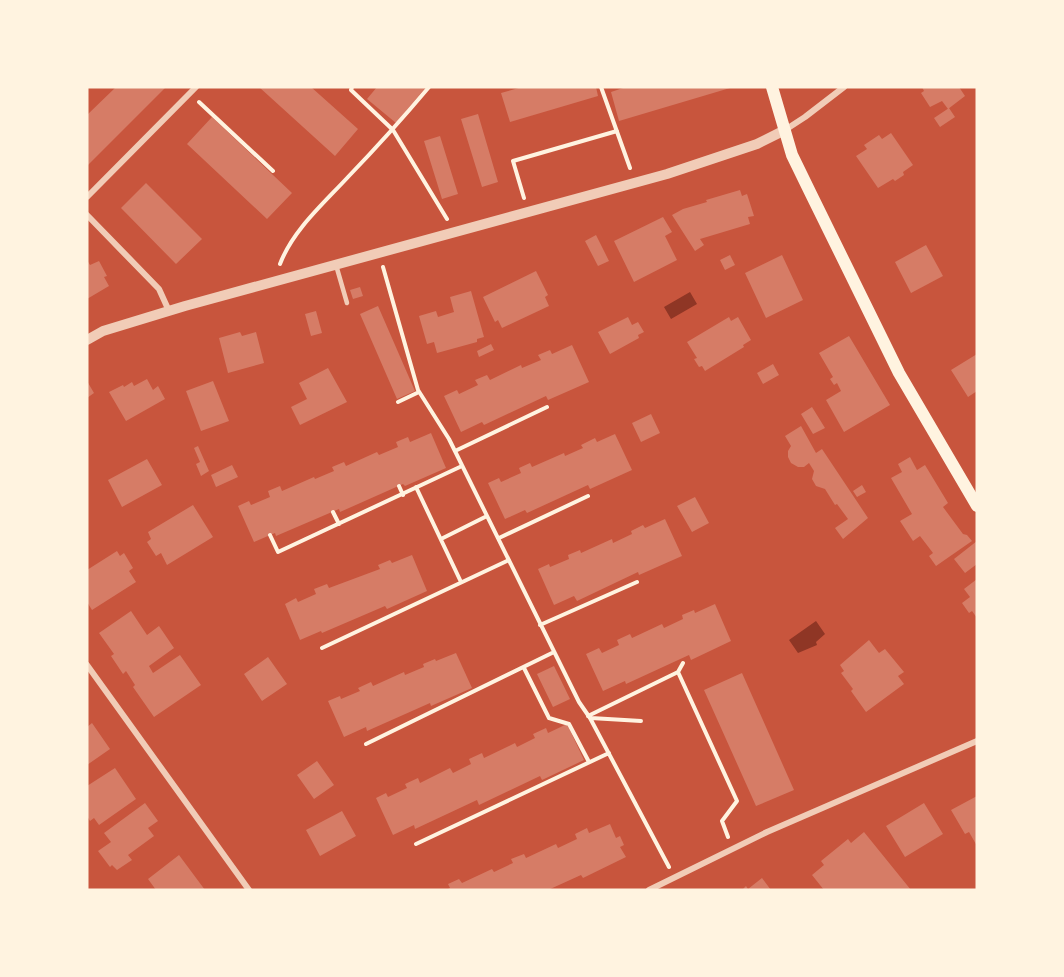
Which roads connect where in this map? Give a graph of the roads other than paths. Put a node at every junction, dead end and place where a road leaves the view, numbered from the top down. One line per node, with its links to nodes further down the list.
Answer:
1 (196, 87): 5 (street)
2 (772, 87): 4 (main road)
3 (844, 87): 4 (street)
4 (785, 130): 7 (street); 11 (main road)
5 (87, 197)
6 (87, 215): 9 (street)
7 (336, 264): 8 (lane); 9 (street)
8 (347, 303)
9 (169, 311): 10 (street)
10 (87, 340)
11 (977, 506)
12 (87, 665): 14 (street)
13 (977, 741): 15 (street)
14 (249, 890)
15 (649, 890)

